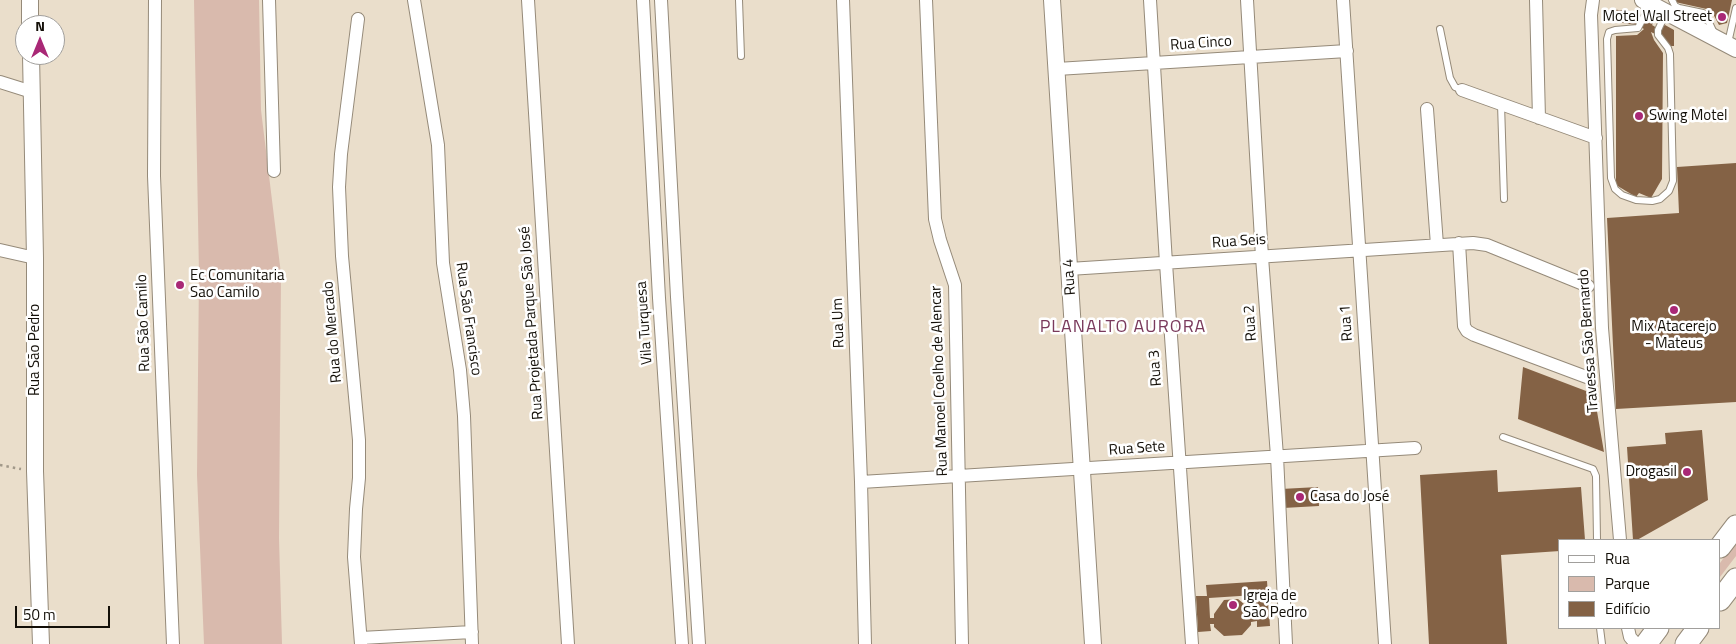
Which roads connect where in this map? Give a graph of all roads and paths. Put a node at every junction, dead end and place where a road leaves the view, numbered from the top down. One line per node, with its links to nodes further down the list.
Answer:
1 (30, 0): 20 (street)
2 (156, 0): 78 (street, Rua São Camilo)
3 (269, 0): 39 (street)
4 (414, 0): 75 (street, Rua São Francisco)
5 (528, 0): 79 (street, Rua Projetada Parque São José)
6 (643, 0): 32 (street, Vila Turquesa)
7 (661, 0): 31 (street)
8 (739, 0): 25 (lane)
9 (843, 0): 62 (street, Rua Um)
10 (926, 0): 61 (street, Rua Manoel Coelho de Alencar)
11 (1052, 0): 29 (street, Rua 4)
12 (1150, 0): 27 (street, Rua 3)
13 (1247, 0): 26 (street, Rua 2)
14 (1343, 0): 24 (street, Rua 1)
15 (1536, 0): 37 (street)
16 (1593, 0): 38 (street, Travessa São Bernardo)
17 (1647, 2): 18 (street); 18 (lane)
18 (1669, 6): 23 (street)
19 (1736, 8): 23 (lane)
20 (30, 15)
21 (358, 19): 76 (street, Rua do Mercado)
22 (1440, 28): 33 (lane)
23 (1727, 44)
24 (1346, 51): 26 (street, Rua Cinco); 44 (street, Rua 1)
25 (741, 56)
26 (1250, 57): 27 (street, Rua Cinco); 45 (street, Rua 2)
27 (1154, 63): 29 (street, Rua Cinco); 47 (street, Rua 3)
28 (31, 65): 34 (street, Rua São Pedro)
29 (1057, 69): 48 (street, Rua 4)
30 (0, 82): 34 (street)
31 (666, 88): 32 (street); 50 (street)
32 (648, 89): 51 (street, Vila Turquesa)
33 (1462, 90): 35 (street)
34 (32, 92): 46 (street, Rua São Pedro)
35 (1501, 104): 37 (street); 40 (lane)
36 (1427, 109): 42 (street)
37 (1539, 118): 38 (street)
38 (1596, 138): 67 (street, Travessa São Bernardo)
39 (274, 171)
40 (1504, 199)
41 (1459, 243): 42 (street, Rua Seis); 49 (street, Rua Seis); 52 (street)
42 (1437, 245): 44 (street, Rua Seis)
43 (0, 250): 46 (street)
44 (1359, 251): 45 (street, Rua Seis); 55 (street, Rua 1)
45 (1262, 257): 47 (street, Rua Seis); 56 (street, Rua 2)
46 (35, 258): 60 (street, Rua São Pedro)
47 (1166, 263): 48 (street, Rua Seis); 57 (street, Rua 3)
48 (1069, 269): 59 (street, Rua 4)
49 (1588, 286)
50 (677, 297): 51 (street); 63 (street)
51 (659, 298): 64 (street, Vila Turquesa)
52 (1589, 378)
53 (1503, 437): 66 (lane)
54 (1415, 448): 55 (street, Rua Sete)
55 (1372, 450): 56 (street, Rua Sete); 87 (street, Rua 1)
56 (1276, 456): 57 (street, Rua Sete); 86 (street, Rua 2)
57 (1179, 462): 59 (street, Rua Sete); 85 (street, Rua 3)
58 (0, 465): 60 (path)
59 (1083, 468): 61 (street, Rua Sete); 84 (street, Rua 4)
60 (35, 471): 77 (street, Rua São Pedro)
61 (959, 476): 62 (street, Rua Sete); 83 (street, Rua Manoel Coelho de Alencar)
62 (861, 482): 82 (street, Rua Um)
63 (690, 507): 64 (street); 81 (street)
64 (673, 508): 80 (street, Vila Turquesa)
65 (1736, 526): 68 (main road)
66 (1597, 539)
67 (1620, 539)
68 (1721, 547)
69 (1736, 579): 70 (main road)
70 (1721, 599)
71 (1600, 629): 88 (lane)
72 (1628, 629): 89 (street)
73 (1657, 629): 90 (main road)
74 (1697, 629): 91 (main road)
75 (472, 638): 76 (street)
76 (361, 641)
77 (41, 644)
78 (173, 644)
79 (568, 644)
80 (682, 644)
81 (698, 644)
82 (865, 644)
83 (962, 644)
84 (1093, 644)
85 (1192, 644)
86 (1286, 644)
87 (1386, 644)
88 (1602, 644)
89 (1636, 644)
90 (1646, 644)
91 (1686, 644)

